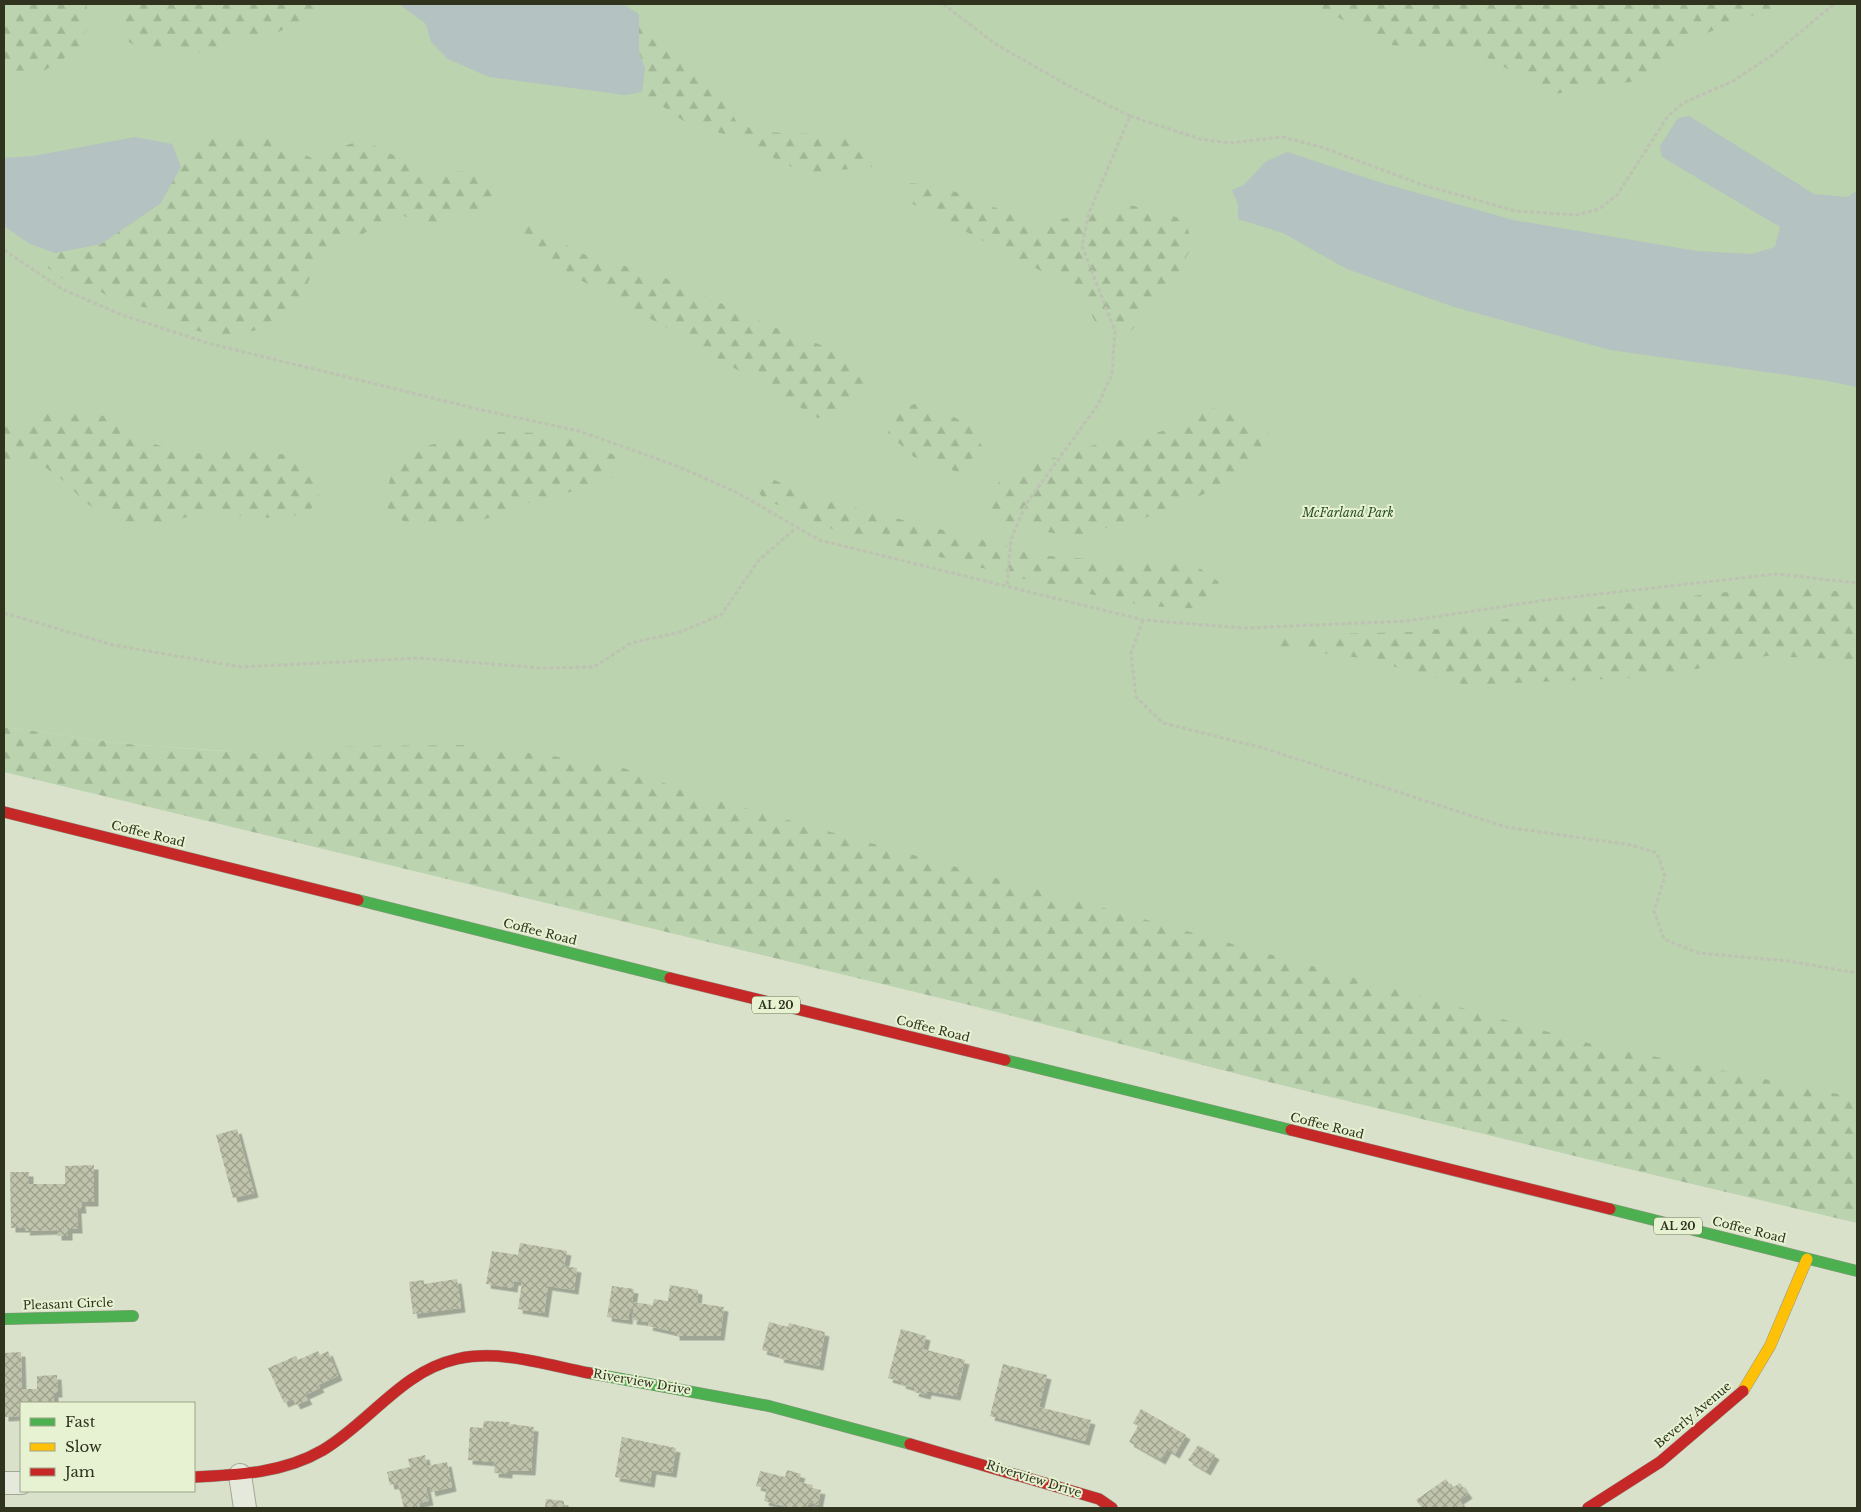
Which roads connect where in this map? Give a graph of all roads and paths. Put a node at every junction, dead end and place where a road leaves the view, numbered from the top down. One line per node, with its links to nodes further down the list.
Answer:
1 (943, 4): 3 (path)
2 (1834, 4): 3 (path)
3 (1130, 116): 7 (path)
4 (4, 250): 5 (path)
5 (796, 528): 7 (path); 8 (path)
6 (1857, 583): 9 (path)
7 (1007, 586): 9 (path)
8 (4, 613)
9 (1143, 620): 11 (path)
10 (4, 812): 12 (main road, Coffee Road / AL 20)
11 (1857, 973)
12 (1807, 1259): 13 (main road, Coffee Road / AL 20); 22 (main road, Beverly Avenue)
13 (1857, 1271)
14 (133, 1316): 15 (main road, Pleasant Circle)
15 (4, 1319)
16 (240, 1475): 17 (main road, Riverview Drive); 20 (main road, Riverview Drive); 21 (street)
17 (195, 1477)
18 (4, 1483): 19 (street)
19 (20, 1483)
20 (1110, 1507)
21 (245, 1508)
22 (1588, 1508)

